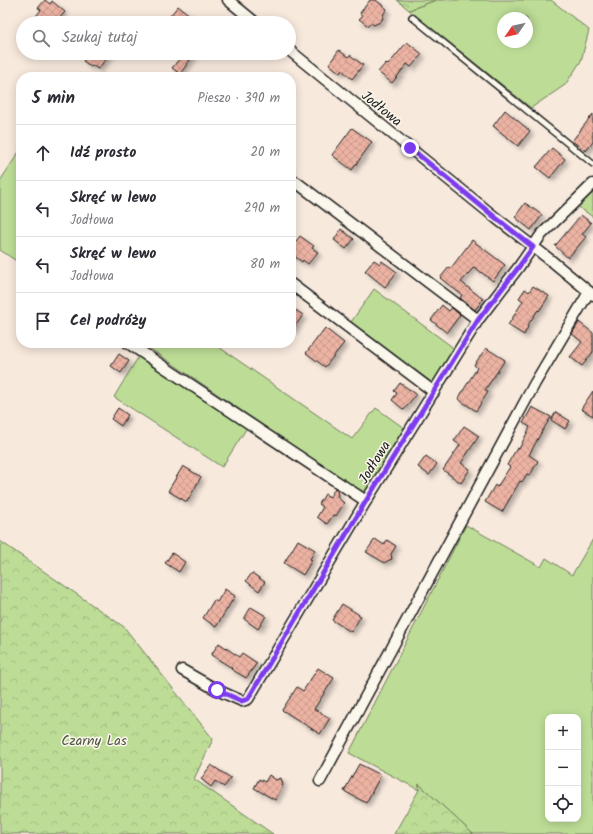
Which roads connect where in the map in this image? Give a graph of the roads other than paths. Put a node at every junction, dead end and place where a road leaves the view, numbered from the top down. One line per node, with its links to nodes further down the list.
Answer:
1 (228, 0): 2 (street)
2 (247, 16)
3 (412, 17): 5 (lane)
4 (296, 56): 8 (street, Jodłowa)
5 (593, 164)
6 (296, 182): 11 (street)
7 (593, 184): 8 (street, Jodłowa)
8 (533, 247): 10 (street, Jodłowa); 11 (street, Jodłowa)
9 (296, 288): 13 (street)
10 (591, 293): 16 (street)
11 (478, 320): 13 (street, Jodłowa)
12 (136, 348): 14 (street)
13 (434, 392): 14 (street, Jodłowa)
14 (366, 501): 15 (street, Jodłowa)
15 (182, 670)
16 (320, 781)

